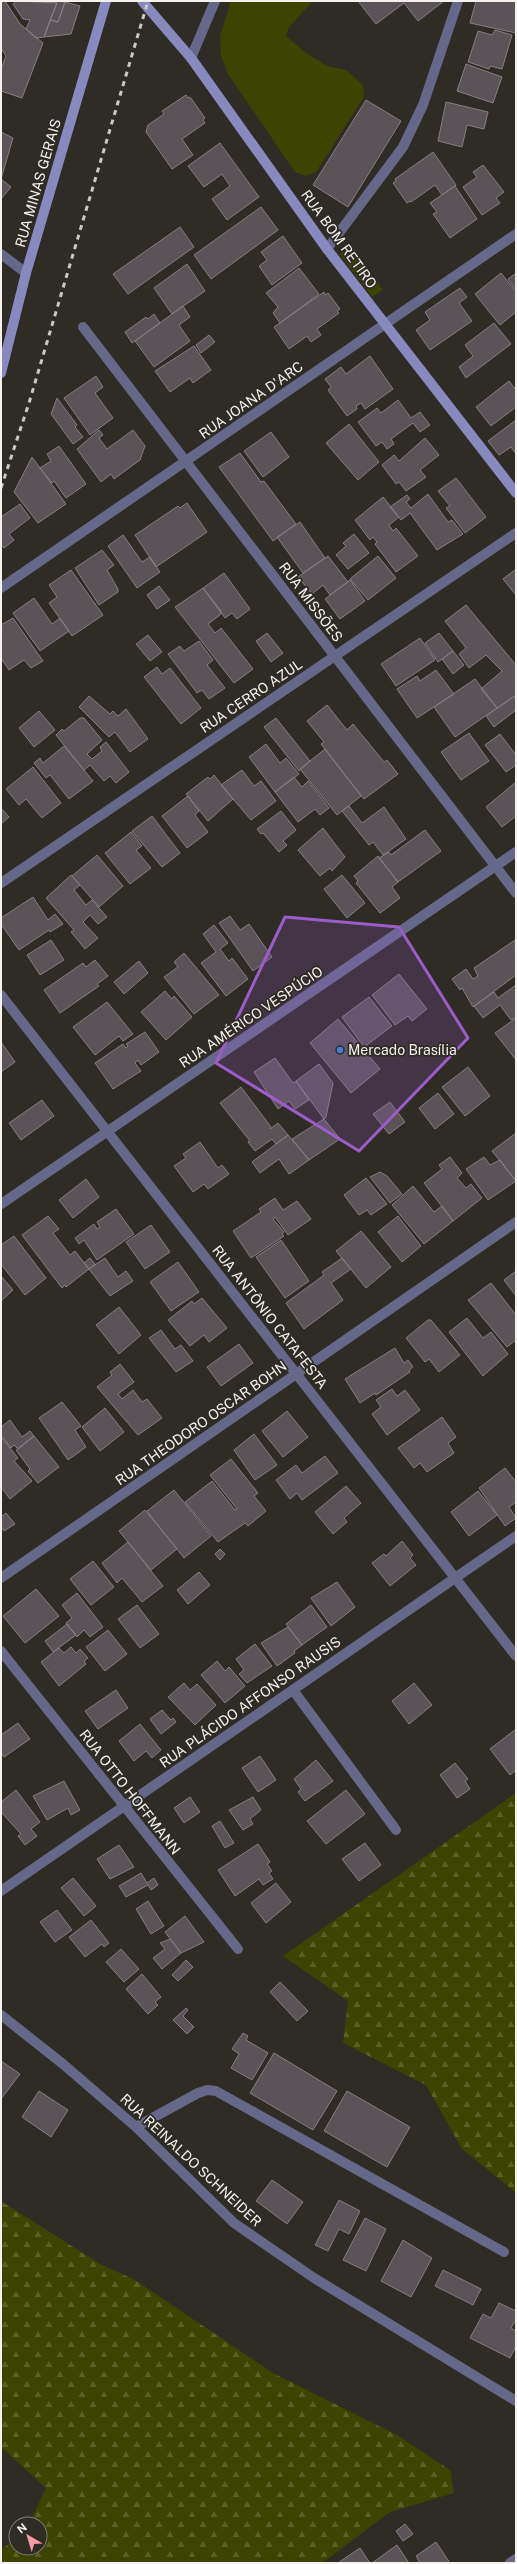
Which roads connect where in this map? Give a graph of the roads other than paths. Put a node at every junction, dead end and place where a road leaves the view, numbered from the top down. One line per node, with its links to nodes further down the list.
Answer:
1 (106, 1): 9 (street, RUA MINAS GERAIS)
2 (142, 1): 5 (street, RUA BOM RETIRO)
3 (215, 1): 5 (street)
4 (458, 1): 7 (street)
5 (191, 58): 7 (street, RUA BOM RETIRO)
6 (516, 234): 10 (street, RUA JOANA D'ARC)
7 (327, 249): 10 (street, RUA BOM RETIRO)
8 (1, 254): 9 (street)
9 (26, 273): 12 (street, RUA MINAS GERAIS)
10 (384, 325): 13 (street, RUA JOANA D'ARC); 14 (street, RUA BOM RETIRO)
11 (83, 327): 13 (street, RUA MISSÕES)
12 (1, 373)
13 (186, 461): 16 (street, RUA JOANA D'ARC); 17 (street, RUA MISSÕES)
14 (516, 493)
15 (516, 533): 17 (street, RUA CERRO AZUL)
16 (1, 588)
17 (335, 656): 19 (street, RUA MISSÕES); 20 (street, RUA CERRO AZUL)
18 (516, 852): 19 (street, RUA AMÉRICO VESPÚCIO)
19 (496, 866): 21 (street, RUA MISSÕES); 23 (street, RUA AMÉRICO VESPÚCIO)
20 (1, 883)
21 (516, 893)
22 (1, 995): 23 (street, RUA ANTÔNIO CATAFESTA)
23 (108, 1131): 24 (street, RUA AMÉRICO VESPÚCIO); 26 (street, RUA ANTÔNIO CATAFESTA)
24 (1, 1204)
25 (516, 1222): 26 (street, RUA THEODORO OSCAR BOHN)
26 (296, 1374): 28 (street, RUA THEODORO OSCAR BOHN); 29 (street, RUA ANTÔNIO CATAFESTA)
27 (516, 1536): 29 (street, RUA PLÁCIDO AFFONSO RAUSIS)
28 (1, 1578)
29 (455, 1578): 31 (street, RUA ANTÔNIO CATAFESTA); 32 (street, RUA PLÁCIDO AFFONSO RAUSIS)
30 (1, 1652): 33 (street, RUA OTTO HOFFMANN)
31 (516, 1656)
32 (293, 1690): 33 (street, RUA PLÁCIDO AFFONSO RAUSIS); 34 (street)
33 (124, 1806): 35 (street, RUA PLÁCIDO AFFONSO RAUSIS); 36 (street, RUA OTTO HOFFMANN)
34 (396, 1830)
35 (1, 1891)
36 (238, 1949)
37 (1, 2014): 38 (street, RUA REINALDO SCHNEIDER)
38 (136, 2127): 39 (street); 40 (street, RUA REINALDO SCHNEIDER)
39 (504, 2252)
40 (516, 2401)
41 (516, 2559): 42 (street)
42 (510, 2563)

